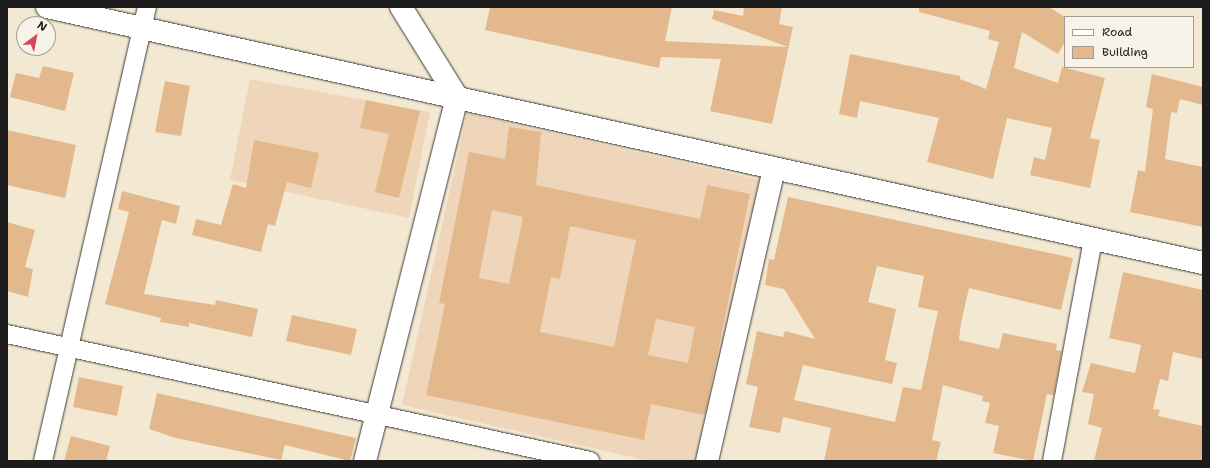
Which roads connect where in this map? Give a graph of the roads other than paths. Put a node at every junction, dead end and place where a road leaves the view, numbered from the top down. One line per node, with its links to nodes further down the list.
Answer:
1 (47, 7): 3 (main road)
2 (401, 7): 4 (main road)
3 (145, 17): 4 (main road); 9 (street)
4 (458, 97): 5 (main road); 10 (main road)
5 (774, 169): 6 (main road); 14 (main road)
6 (1093, 239): 7 (main road); 15 (street)
7 (1203, 263)
8 (7, 334): 9 (street)
9 (69, 348): 10 (street); 11 (street)
10 (375, 416): 12 (main road); 13 (street)
11 (43, 461)
12 (365, 461)
13 (590, 461)
14 (707, 461)
15 (1052, 461)

